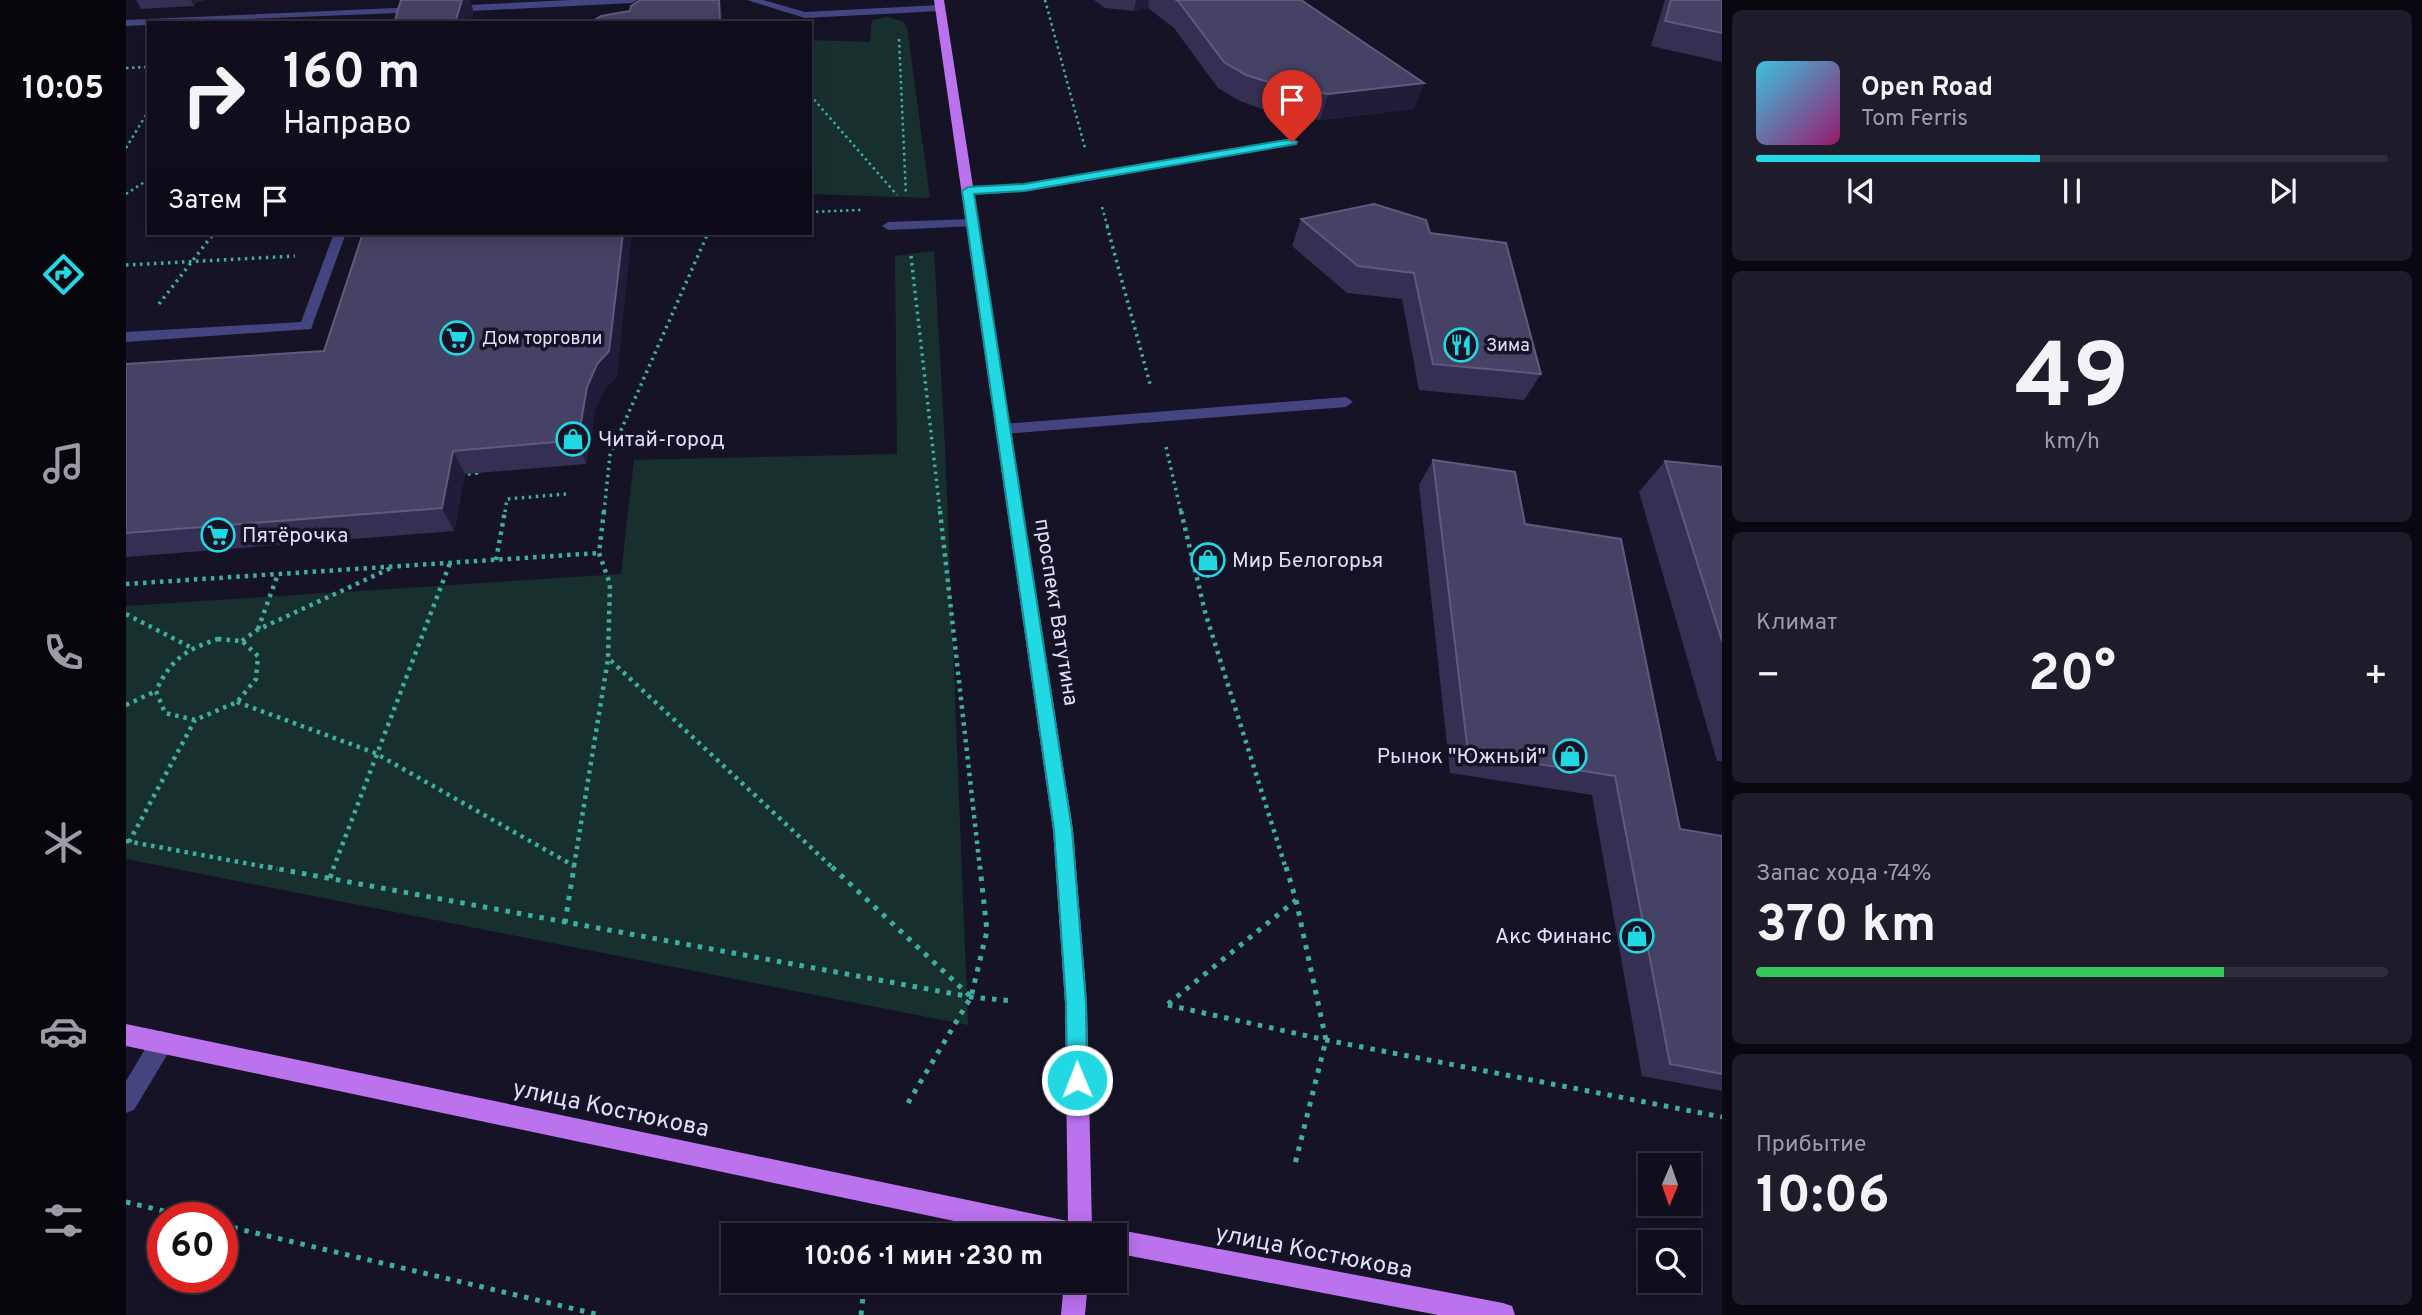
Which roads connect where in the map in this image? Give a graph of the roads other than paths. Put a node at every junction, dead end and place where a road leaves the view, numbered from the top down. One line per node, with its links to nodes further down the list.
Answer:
1 (632, 0): 4 (lane)
2 (752, 0): 7 (lane)
3 (939, 4): 7 (lane); 13 (main road, проспект Ватутина)
4 (442, 9)
5 (428, 10): 6 (lane)
6 (401, 11): 8 (lane); 9 (lane)
7 (803, 19)
8 (172, 21)
9 (398, 21)
10 (147, 22): 11 (lane)
11 (126, 23)
12 (1292, 142): 13 (lane)
13 (968, 191): 14 (main road, проспект Ватутина)
14 (972, 223): 15 (lane); 19 (main road, проспект Ватутина)
15 (888, 226)
16 (339, 235): 17 (lane)
17 (130, 337)
18 (1346, 402): 19 (lane)
19 (1003, 429): 24 (main road, проспект Ватутина)
20 (126, 1035): 21 (main road, улица Костюкова)
21 (162, 1042): 22 (lane); 23 (main road, улица Костюкова)
22 (126, 1102)
23 (1024, 1223)
24 (1081, 1223)
25 (1127, 1243): 28 (main road, улица Костюкова)
26 (1075, 1293): 27 (main road)
27 (1073, 1315)
28 (1503, 1315)

